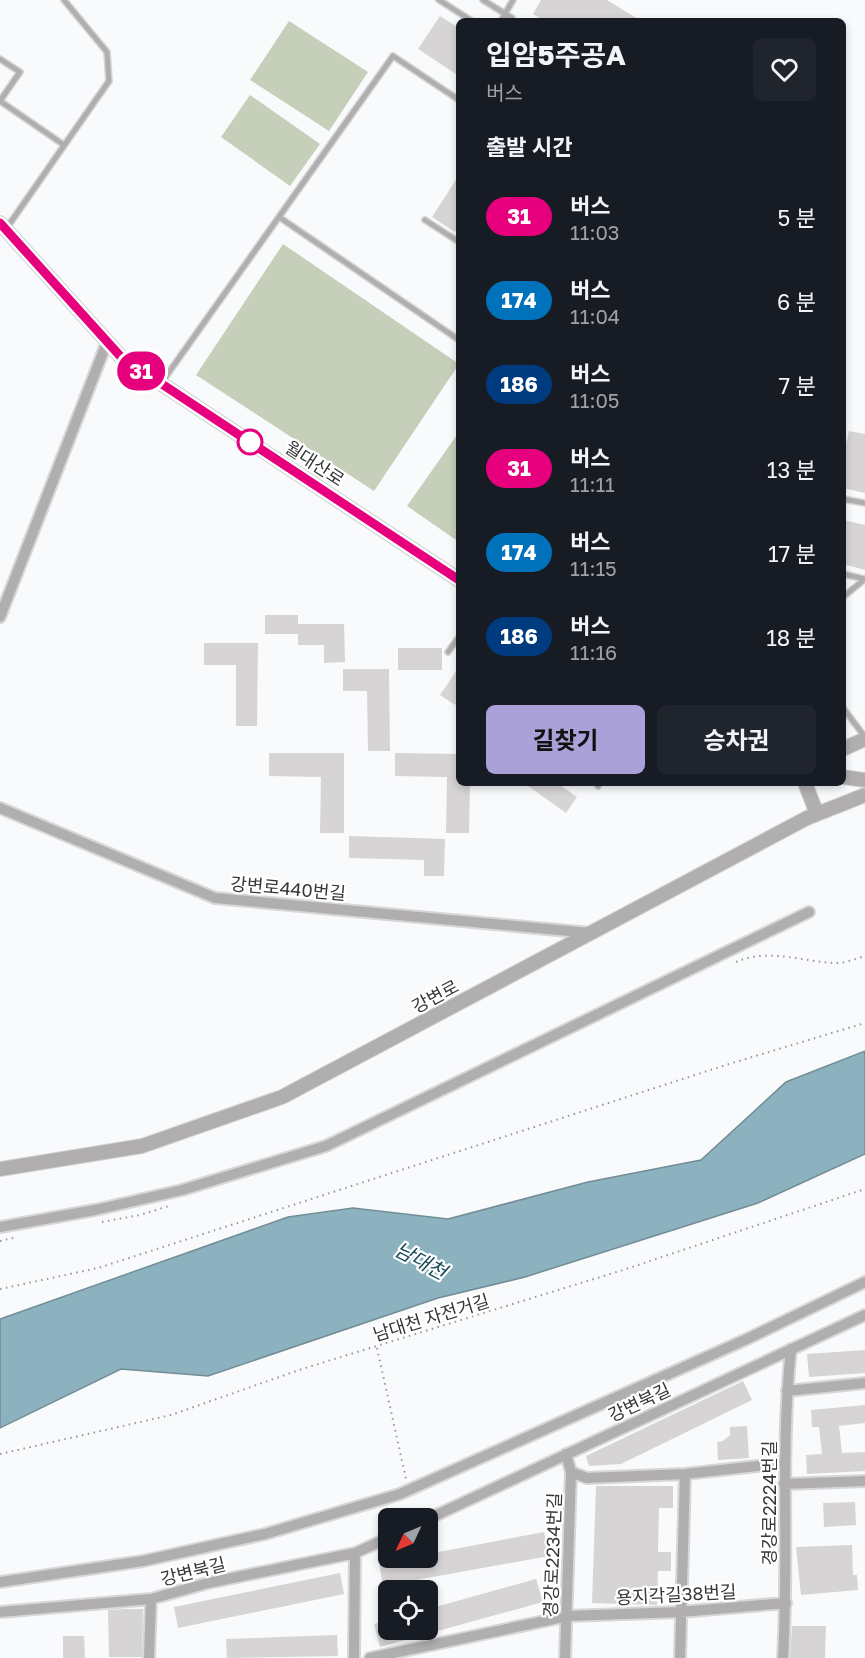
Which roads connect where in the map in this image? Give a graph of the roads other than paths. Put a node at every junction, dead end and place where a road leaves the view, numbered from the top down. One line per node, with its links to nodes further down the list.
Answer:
1 (64, 0): 12 (lane)
2 (439, 0): 6 (lane)
3 (483, 0): 5 (lane)
4 (513, 0): 5 (lane)
5 (506, 14): 7 (lane); 8 (lane)
6 (467, 18)
7 (503, 18)
8 (512, 18)
9 (0, 59): 11 (lane)
10 (456, 98): 13 (lane)
11 (0, 101): 12 (lane)
12 (64, 145): 15 (lane)
13 (279, 217): 17 (lane); 19 (lane)
14 (425, 220): 16 (lane)
15 (3, 226): 18 (street, 월대산로)
16 (456, 240)
17 (456, 338)
18 (107, 342): 19 (street, 월대산로); 26 (street)
19 (161, 383): 23 (street, 월대산로)
20 (846, 500): 21 (lane)
21 (865, 503)
22 (846, 575): 24 (lane)
23 (456, 578)
24 (865, 579): 25 (lane)
25 (846, 595)
26 (0, 617)
27 (456, 641): 28 (lane)
28 (448, 652)
29 (846, 712): 30 (lane)
30 (865, 738): 31 (street)
31 (846, 748)
32 (846, 777): 33 (street)
33 (865, 780)
34 (806, 786): 37 (street)
35 (865, 795): 37 (street, 강변로)
36 (0, 808): 39 (street, 강변로440번길)
37 (817, 814): 39 (street, 강변로)
38 (809, 912): 41 (street)
39 (590, 933): 40 (street, 강변로)
40 (0, 1169)
41 (0, 1227)
42 (865, 1282): 56 (street)
43 (865, 1315): 44 (street, 강변북길)
44 (791, 1349): 46 (street, 경강로2224번길); 47 (street, 강변북길)
45 (865, 1383): 46 (street)
46 (787, 1391): 48 (street, 경강로2224번길)
47 (566, 1454): 49 (street, 경강로2234번길); 53 (street, 강변북길)
48 (785, 1463): 50 (street); 52 (street, 경강로2224번길)
49 (571, 1472): 50 (street); 61 (street, 경강로2234번길)
50 (685, 1474): 60 (street)
51 (865, 1481): 52 (street)
52 (784, 1484): 58 (street, 경강로2224번길)
53 (438, 1514)
54 (378, 1543): 55 (street, 강변북길)
55 (356, 1553): 57 (street, 강변북길); 63 (street)
56 (0, 1582)
57 (151, 1599): 59 (street, 강변북길); 62 (street)
58 (786, 1603): 60 (street, 용지각길38번길); 67 (street, 경강로2224번길)
59 (0, 1612)
60 (680, 1612): 61 (street, 용지각길38번길); 66 (street)
61 (568, 1616): 64 (street, 용지각길38번길); 65 (street, 경강로2234번길)
62 (149, 1658)
63 (354, 1658)
64 (370, 1658)
65 (565, 1658)
66 (680, 1658)
67 (783, 1658)

